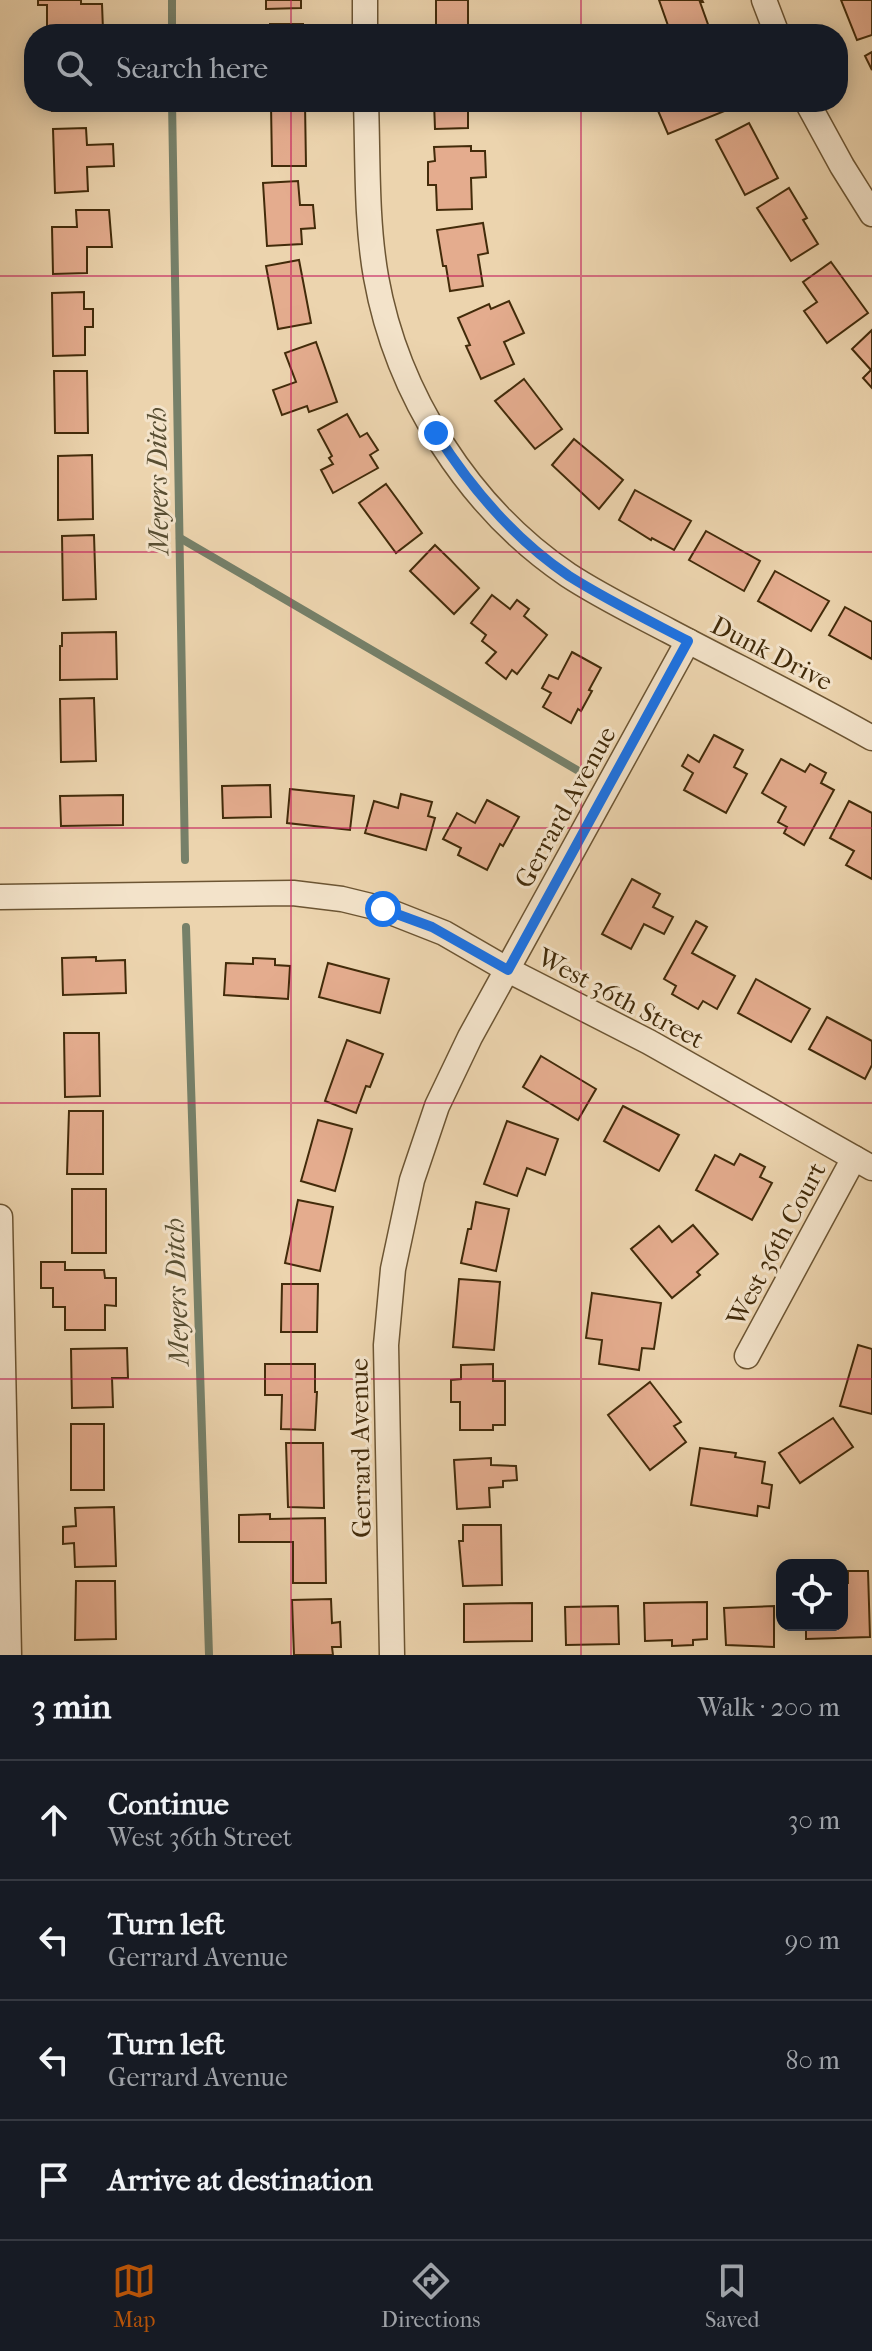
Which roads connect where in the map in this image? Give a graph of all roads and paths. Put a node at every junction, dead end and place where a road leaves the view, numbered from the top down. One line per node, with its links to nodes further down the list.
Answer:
1 (365, 0): 3 (street)
2 (764, 0): 4 (street)
3 (365, 24)
4 (773, 24)
5 (366, 112): 8 (street)
6 (812, 112): 7 (street)
7 (872, 214)
8 (688, 641): 9 (street, Dunk Drive); 11 (street, Gerrard Avenue)
9 (872, 738)
10 (0, 897): 11 (street, West 36th Street)
11 (508, 970): 12 (street, West 36th Street); 16 (street, Gerrard Avenue)
12 (863, 1163): 14 (street, West 36th Court)
13 (0, 1217): 15 (street)
14 (747, 1356)
15 (9, 1655)
16 (392, 1655)

